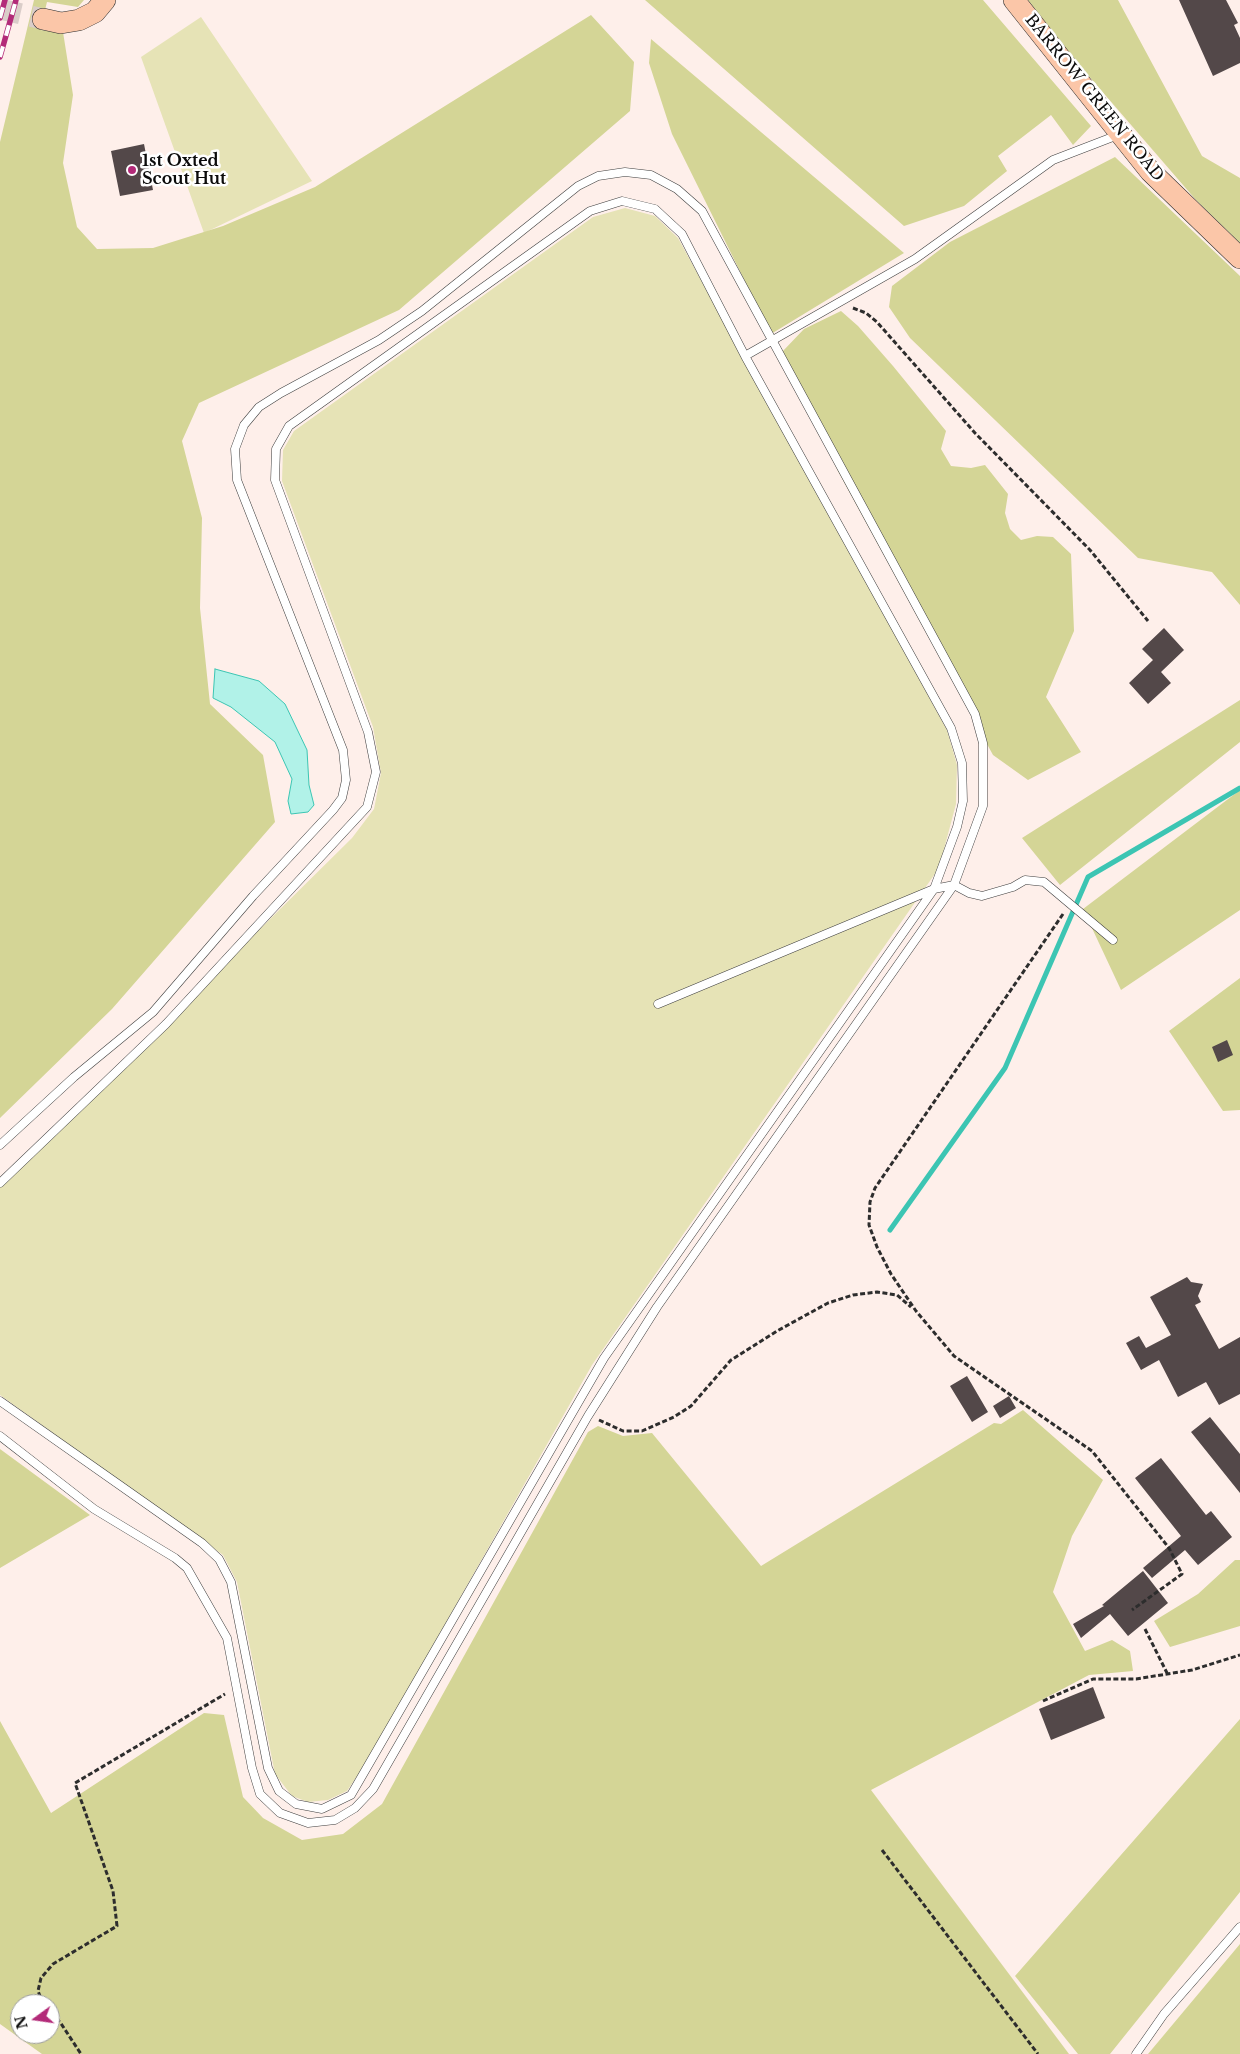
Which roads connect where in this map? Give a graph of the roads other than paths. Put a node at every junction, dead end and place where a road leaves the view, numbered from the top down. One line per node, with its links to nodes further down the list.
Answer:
1 (105, 0): 3 (street)
2 (1014, 0): 4 (street, BARROW GREEN ROAD)
3 (43, 19)
4 (1120, 134): 5 (street, BARROW GREEN ROAD); 6 (lane)
5 (1240, 258)
6 (773, 340): 7 (lane); 8 (lane); 12 (lane)
7 (745, 356): 9 (lane); 13 (lane)
8 (954, 884): 9 (lane); 10 (lane); 15 (lane)
9 (934, 889): 11 (lane); 14 (lane)
10 (1113, 940)
11 (658, 1004)
12 (0, 1145)
13 (0, 1183)
14 (0, 1401)
15 (0, 1436)
16 (1240, 1927): 17 (lane)
17 (1136, 2054)

